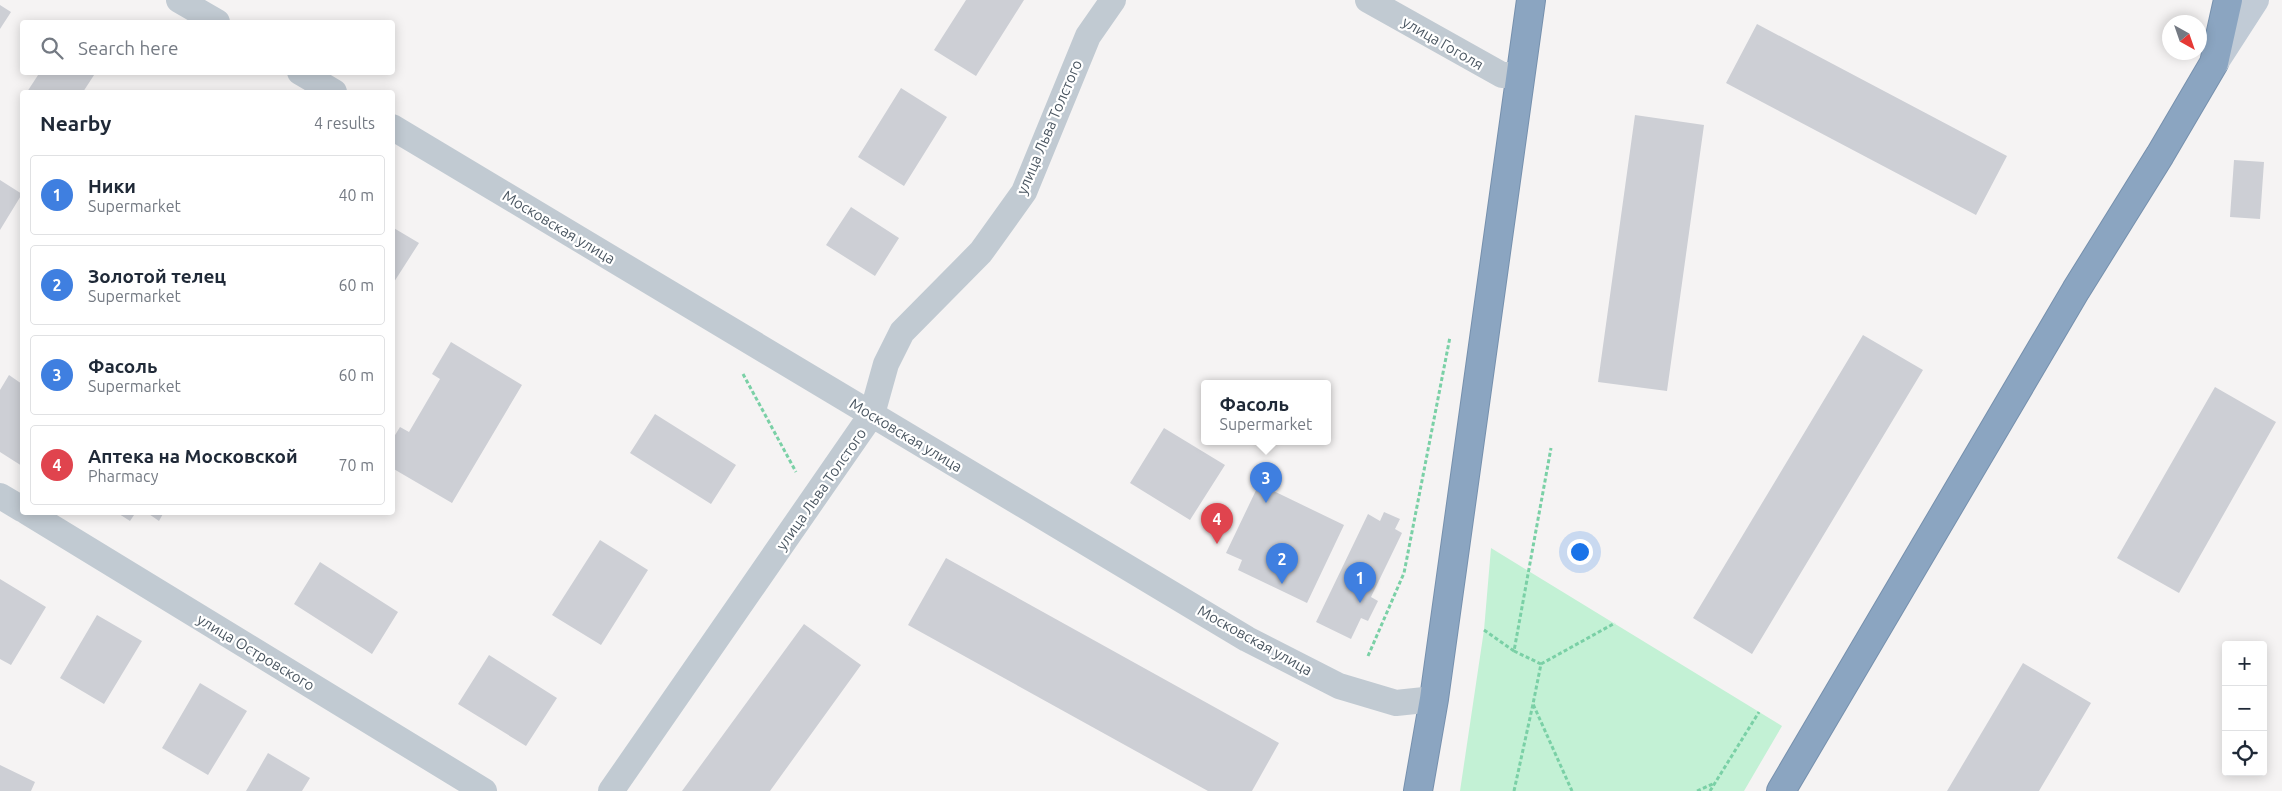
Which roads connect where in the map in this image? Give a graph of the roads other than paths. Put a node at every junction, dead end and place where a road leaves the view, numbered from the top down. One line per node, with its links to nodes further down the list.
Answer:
1 (179, 0): 7 (street)
2 (1113, 0): 13 (street, улица Льва Толстого)
3 (1368, 0): 10 (street, улица Гоголя)
4 (1532, 0): 10 (highway)
5 (2228, 0): 8 (highway)
6 (2255, 0): 8 (street)
7 (218, 14)
8 (2214, 63): 21 (highway)
9 (305, 75): 11 (street)
10 (1521, 75): 17 (highway)
11 (331, 90)
12 (395, 130): 13 (street, Московская улица)
13 (872, 414): 17 (street, Московская улица); 19 (street, улица Льва Толстого)
14 (0, 496): 15 (street)
15 (20, 509)
16 (33, 515): 18 (street, улица Островского)
17 (1434, 699): 20 (highway)
18 (484, 791)
19 (611, 791)
20 (1418, 791)
21 (1781, 791)

